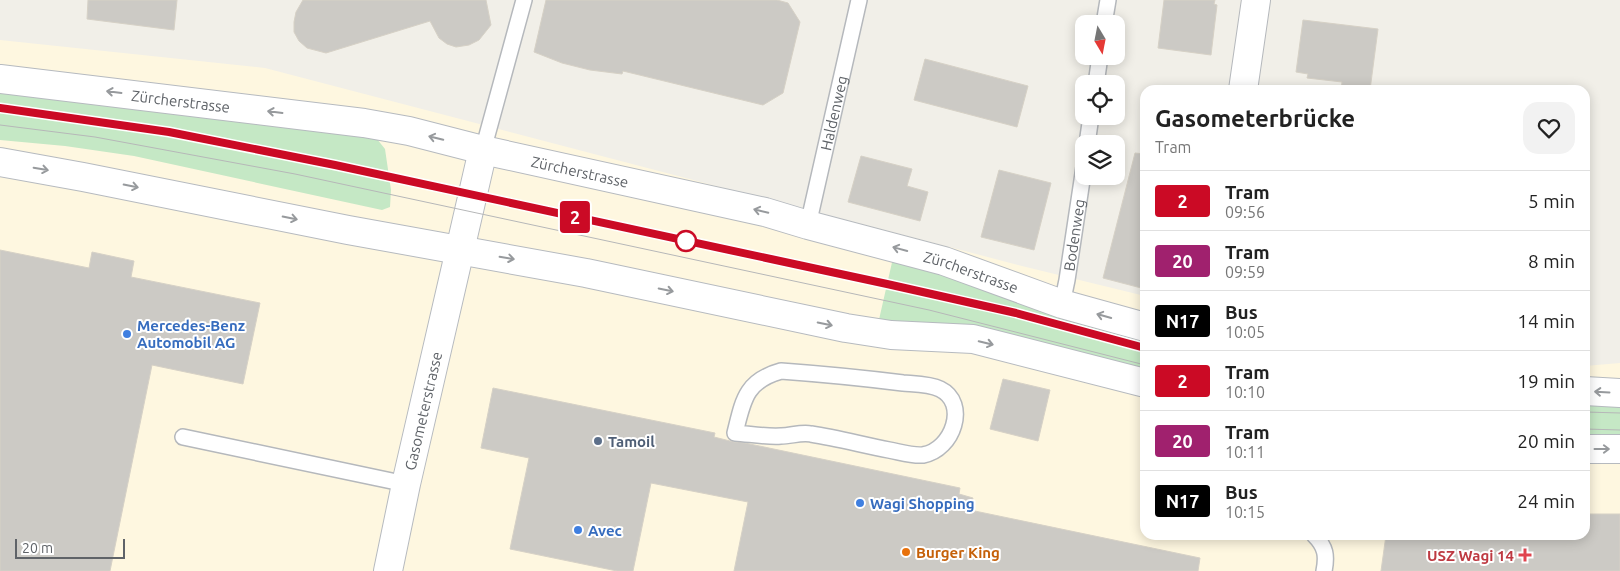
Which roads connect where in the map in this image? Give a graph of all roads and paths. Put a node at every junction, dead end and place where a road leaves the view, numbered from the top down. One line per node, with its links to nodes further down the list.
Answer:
1 (524, 0): 8 (lane)
2 (859, 0): 11 (lane, Haldenweg)
3 (1108, 0): 5 (lane)
4 (1256, 0): 7 (main road)
5 (1106, 15)
6 (0, 79): 8 (main road, Zürcherstrasse, one-way to 6)
7 (1244, 85)
8 (483, 150): 11 (main road, Zürcherstrasse, one-way to 8); 12 (main road, Gasometerstrasse)
9 (0, 162): 12 (main road, one-way to 12)
10 (1081, 185): 13 (lane, Bodenweg)
11 (808, 225): 13 (main road, Zürcherstrasse, one-way to 11)
12 (459, 251): 15 (main road, one-way to 15); 22 (main road, Gasometerstrasse)
13 (1062, 304): 14 (main road, Zürcherstrasse, one-way to 13)
14 (1140, 326)
15 (1140, 382)
16 (1590, 392): 17 (main road, one-way to 16)
17 (1620, 393)
18 (183, 437): 22 (lane)
19 (1590, 449): 20 (main road, one-way to 20)
20 (1620, 449)
21 (898, 452): 21 (lane)
22 (406, 484): 24 (main road, Gasometerstrasse)
23 (1319, 540): 25 (lane)
24 (388, 571)
25 (1324, 571)

